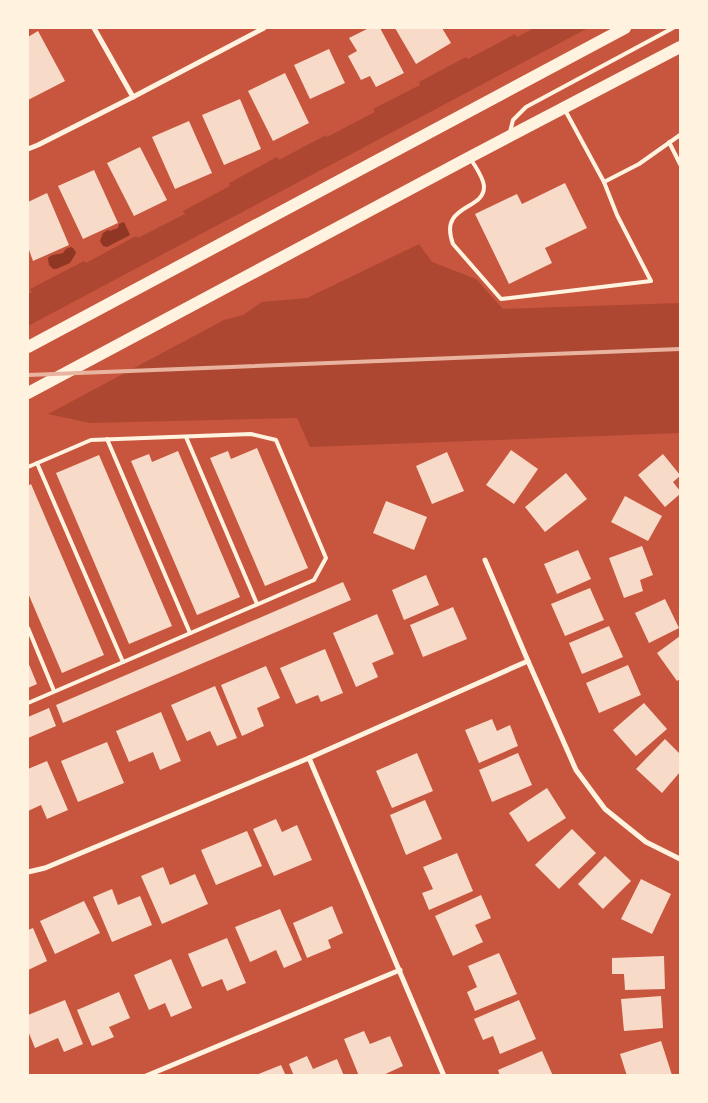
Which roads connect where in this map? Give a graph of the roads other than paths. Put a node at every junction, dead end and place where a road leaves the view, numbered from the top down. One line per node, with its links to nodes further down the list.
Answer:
1 (94, 28): 6 (street)
2 (264, 28): 6 (street)
3 (625, 28): 15 (main road)
4 (673, 28): 9 (lane)
5 (680, 46): 7 (main road)
6 (133, 97): 11 (street)
7 (564, 108): 9 (main road); 14 (lane)
8 (680, 135): 10 (lane)
9 (509, 136): 12 (main road)
10 (669, 142): 13 (lane); 14 (lane)
11 (28, 149)
12 (470, 157): 14 (lane); 16 (main road)
13 (680, 164)
14 (604, 182)
15 (28, 347)
16 (28, 393)
17 (186, 437): 18 (lane); 22 (lane); 22 (lane)
18 (107, 439): 19 (lane); 24 (lane)
19 (37, 463): 20 (lane); 26 (lane)
20 (28, 467)
21 (485, 560): 25 (street)
22 (258, 604): 24 (lane)
23 (28, 628): 27 (lane)
24 (190, 633): 26 (lane)
25 (528, 661): 29 (street); 30 (street)
26 (123, 662): 27 (lane)
27 (54, 691): 28 (lane)
28 (28, 703)
29 (309, 758): 31 (street); 32 (street)
30 (680, 859)
31 (28, 872)
32 (400, 970): 33 (street); 34 (street)
33 (146, 1076)
34 (444, 1076)

